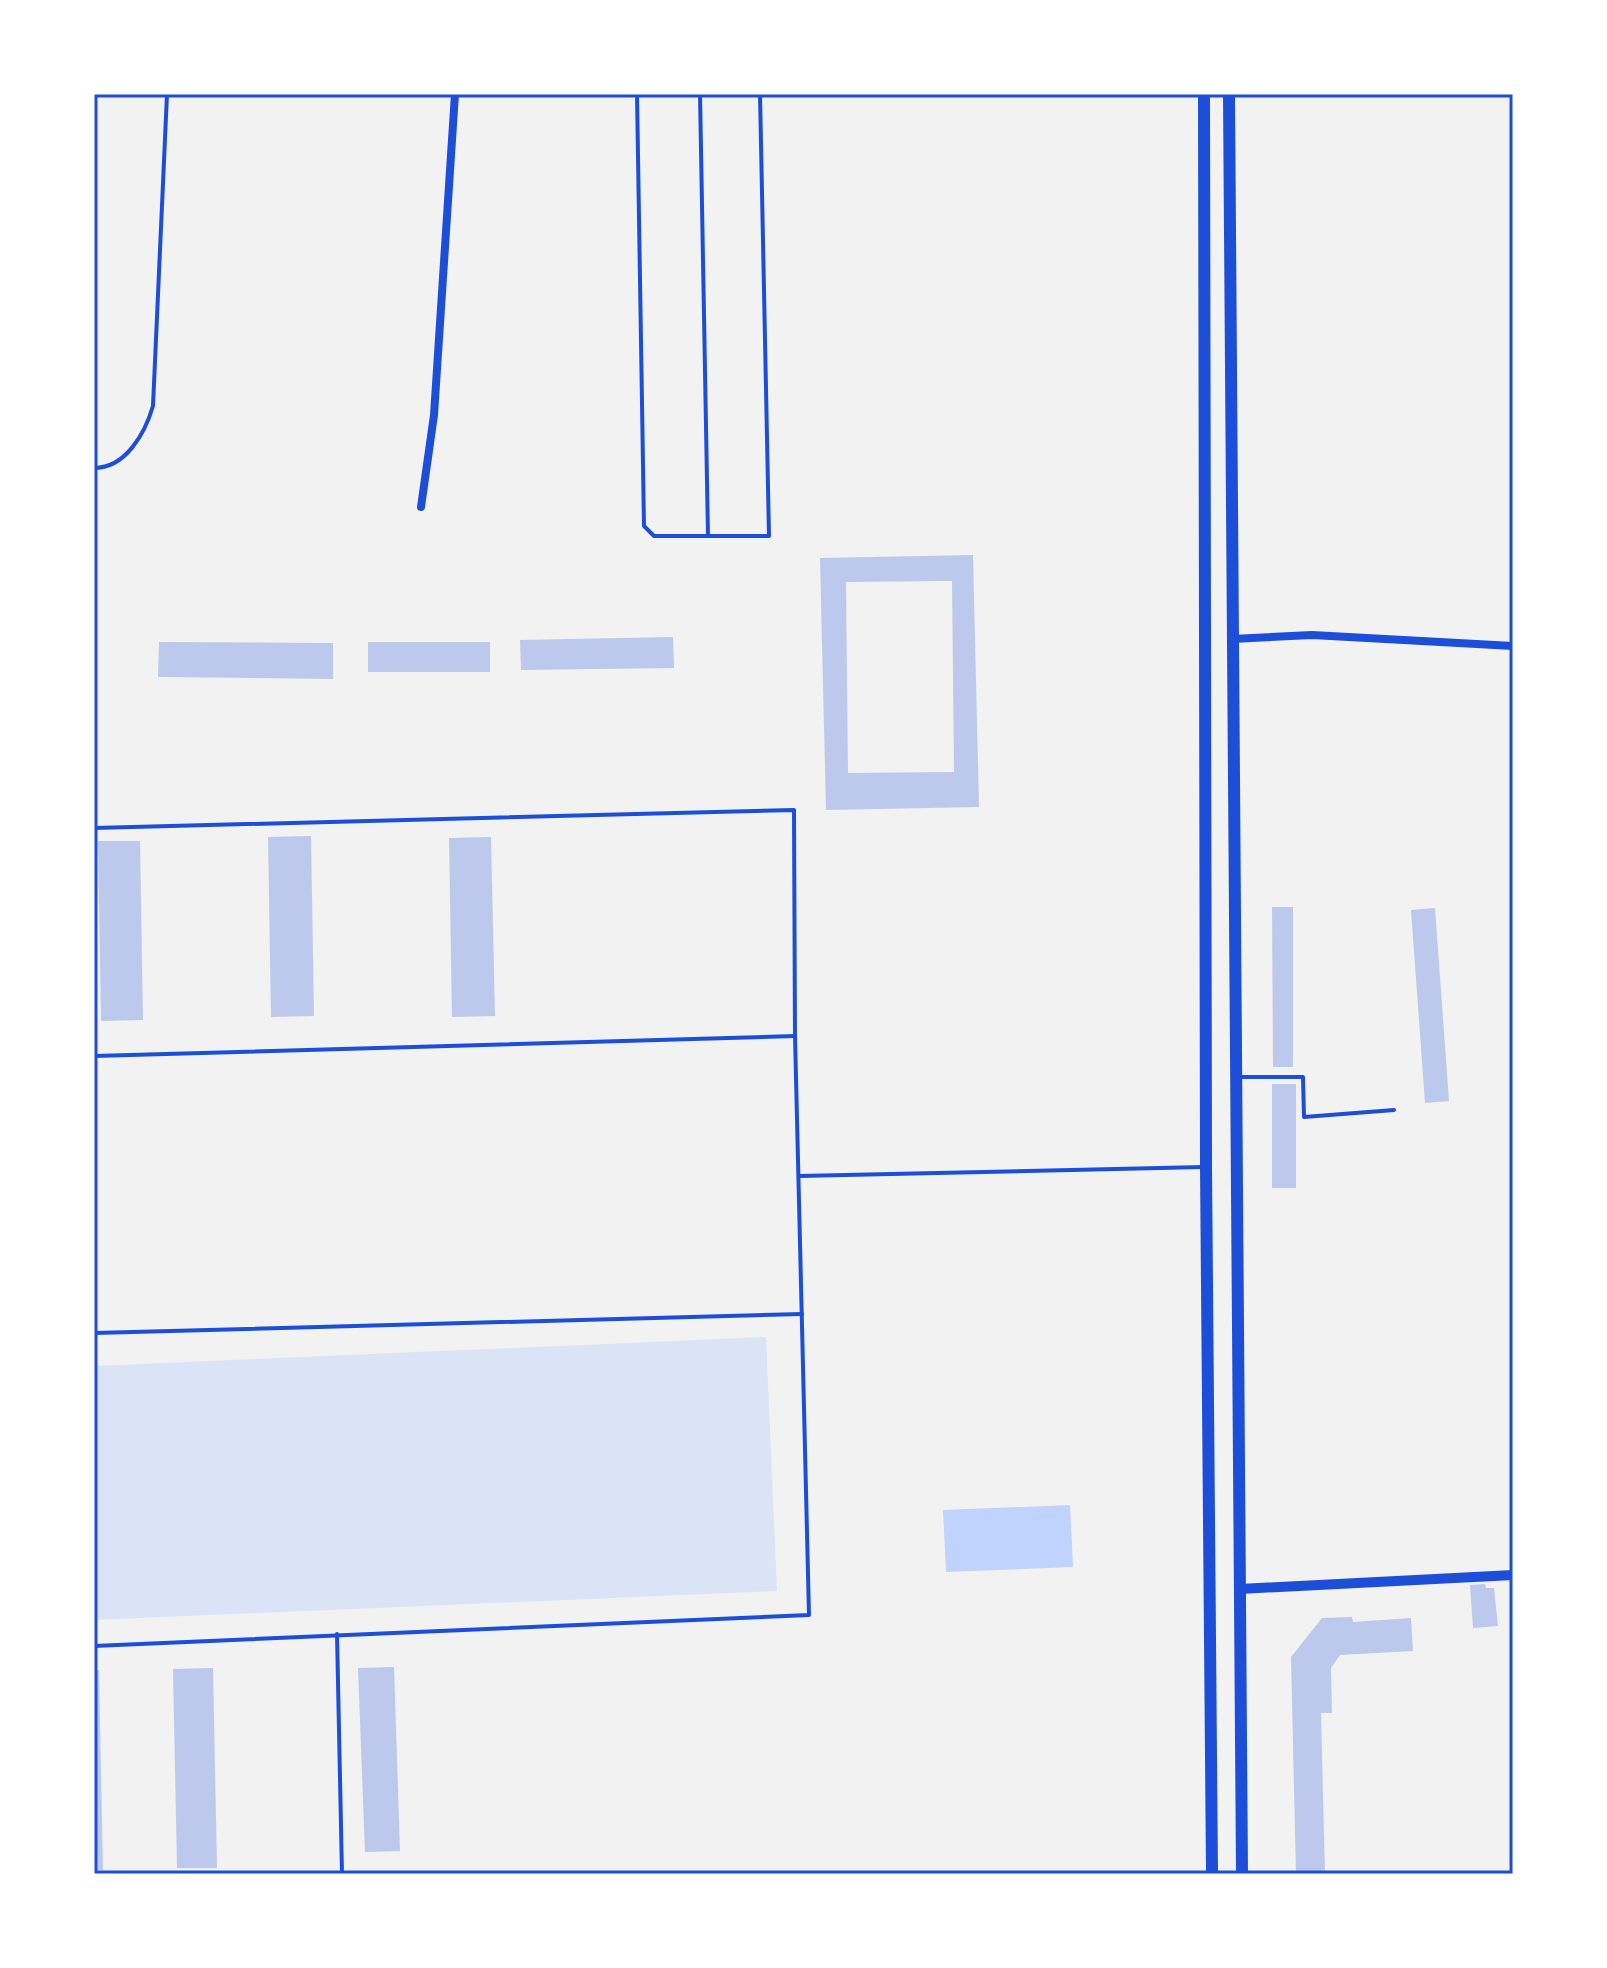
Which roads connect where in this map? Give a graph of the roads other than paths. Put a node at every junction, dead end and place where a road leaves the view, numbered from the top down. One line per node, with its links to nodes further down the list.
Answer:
1 (167, 94): 8 (lane)
2 (455, 94): 9 (street)
3 (637, 94): 10 (lane)
4 (700, 94): 10 (lane)
5 (760, 94): 10 (lane)
6 (1204, 94): 18 (main road)
7 (1229, 94): 11 (main road)
8 (94, 468)
9 (421, 507)
10 (708, 536)
11 (1232, 639): 12 (street); 16 (main road)
12 (1513, 646)
13 (94, 828): 14 (lane)
14 (795, 1036): 15 (lane); 19 (lane)
15 (94, 1056)
16 (1236, 1077): 17 (lane); 23 (main road)
17 (1394, 1110)
18 (1206, 1167): 19 (lane); 27 (main road)
19 (799, 1176): 20 (lane)
20 (802, 1314): 21 (lane); 24 (lane)
21 (94, 1333)
22 (1513, 1575): 23 (street)
23 (1240, 1589): 28 (main road)
24 (337, 1634): 25 (lane); 26 (lane)
25 (94, 1646)
26 (342, 1874)
27 (1212, 1874)
28 (1242, 1874)

